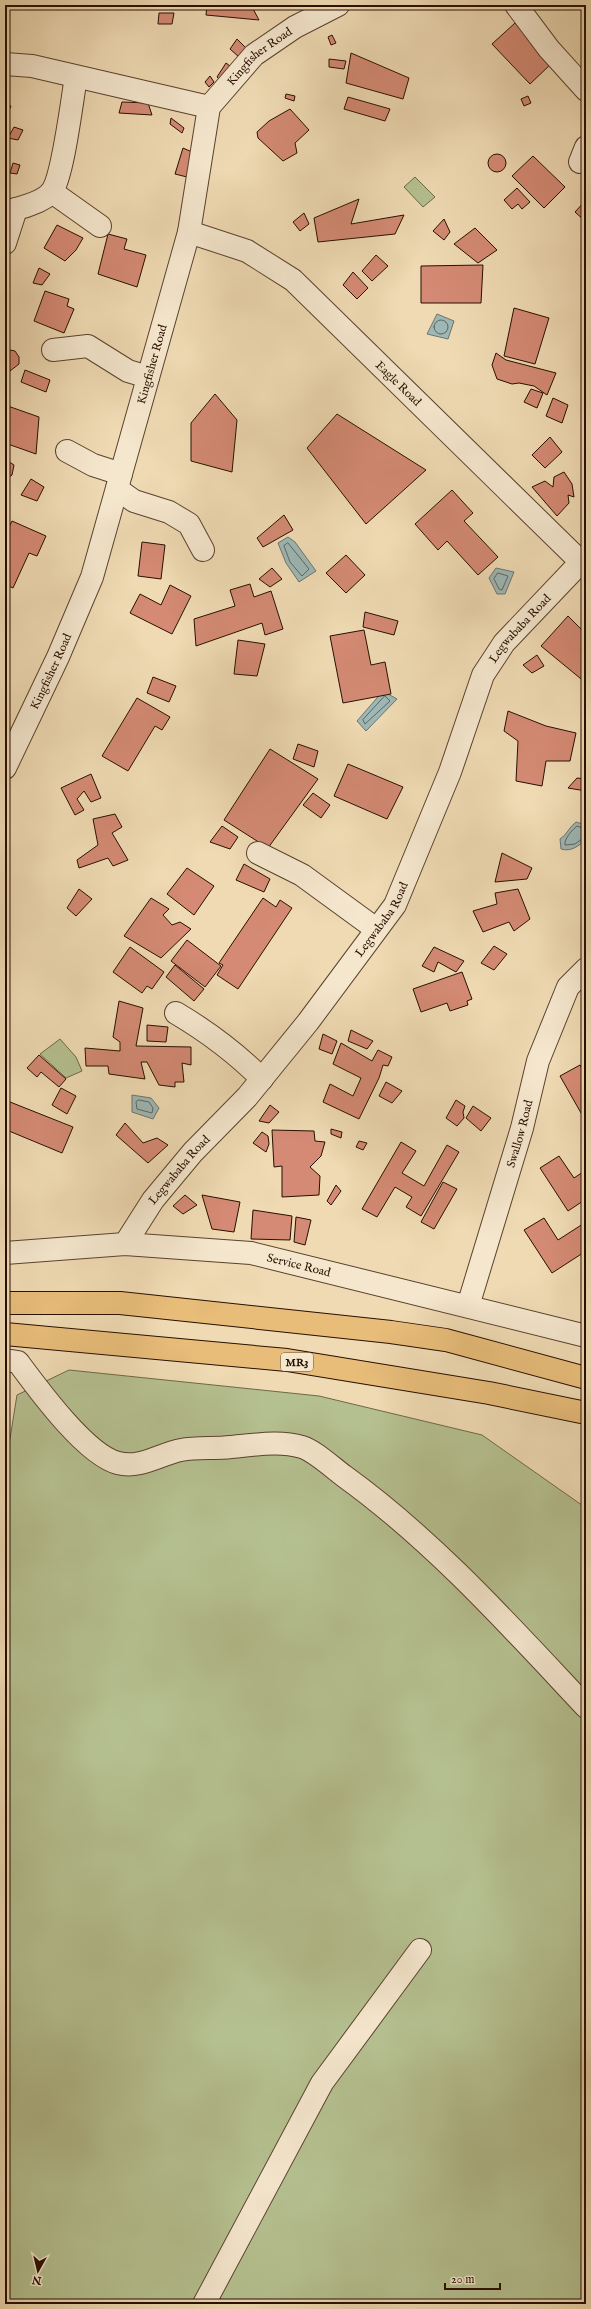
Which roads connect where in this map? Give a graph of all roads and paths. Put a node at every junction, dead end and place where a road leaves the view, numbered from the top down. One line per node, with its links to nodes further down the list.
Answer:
1 (338, 5): 6 (street, Kingfisher Road)
2 (516, 5): 5 (street)
3 (5, 64): 4 (street)
4 (76, 77): 6 (street); 7 (street)
5 (586, 90)
6 (209, 107): 10 (street, Kingfisher Road)
7 (52, 192): 8 (street); 9 (street)
8 (11, 211): 11 (street)
9 (100, 226)
10 (189, 232): 13 (street, Kingfisher Road); 17 (street, Eagle Road)
11 (5, 243)
12 (53, 350): 13 (street)
13 (148, 377): 15 (street, Kingfisher Road)
14 (67, 451): 15 (street)
15 (119, 481): 16 (street); 18 (street, Kingfisher Road)
16 (203, 550)
17 (583, 564): 20 (street, Legwababa Road)
18 (5, 768)
19 (258, 853): 20 (street)
20 (376, 929): 23 (street, Legwababa Road)
21 (586, 969): 27 (street, Swallow Road)
22 (176, 1013): 23 (street)
23 (262, 1079): 24 (street, Legwababa Road)
24 (125, 1244): 25 (street, Service Road); 27 (street, Service Road)
25 (5, 1253)
26 (5, 1304): 31 (highway)
27 (468, 1306): 29 (street, Service Road)
28 (5, 1334): 32 (highway, MR3)
29 (586, 1336)
30 (5, 1360): 33 (street)
31 (586, 1378)
32 (586, 1414)
33 (586, 1707)
34 (420, 1950): 35 (street)
35 (204, 2304)

